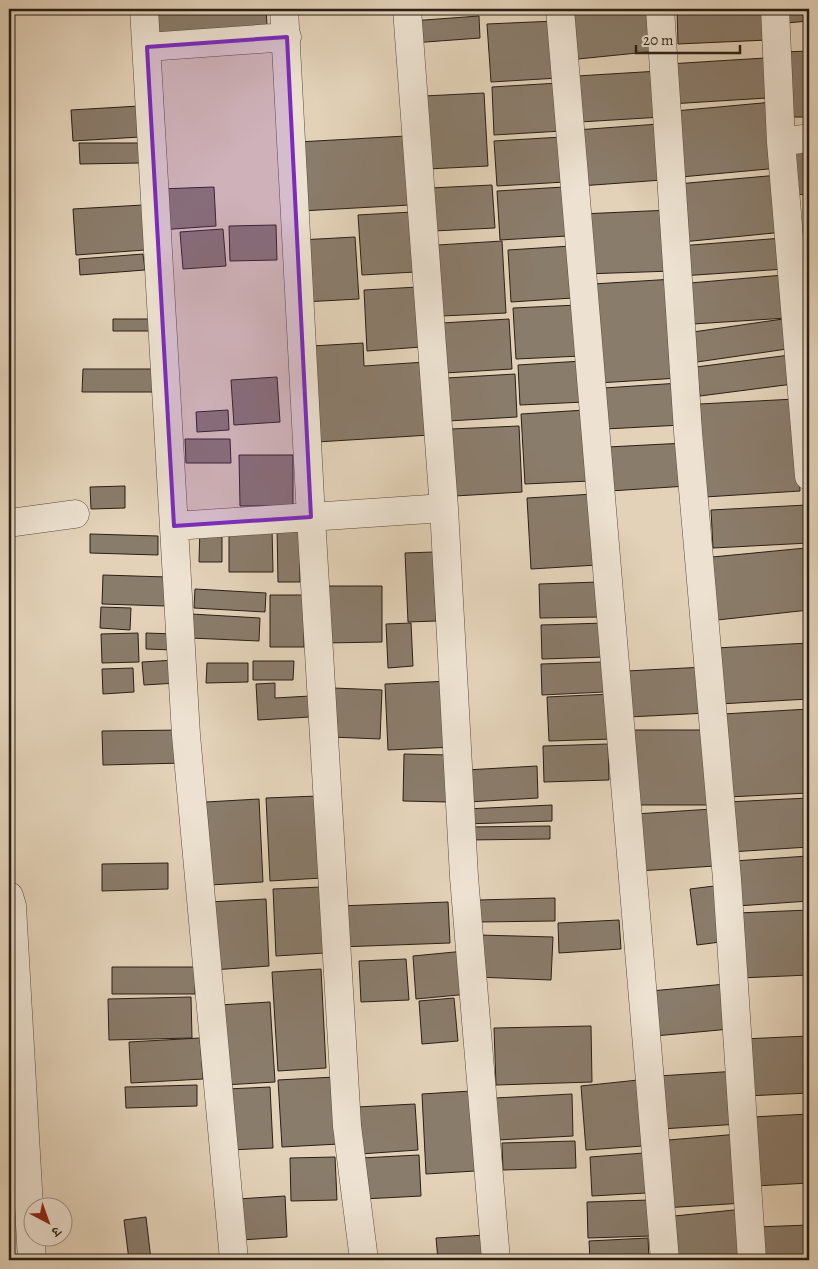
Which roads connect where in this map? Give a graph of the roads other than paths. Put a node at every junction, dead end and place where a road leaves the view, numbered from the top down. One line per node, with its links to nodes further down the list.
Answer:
1 (144, 9): 8 (street)
2 (284, 9): 7 (street)
3 (407, 9): 12 (street)
4 (560, 9): 24 (street)
5 (660, 9): 25 (street)
6 (775, 9): 10 (street)
7 (286, 37): 8 (street); 14 (street)
8 (146, 47): 16 (street)
9 (809, 138): 10 (street)
10 (781, 142): 11 (street)
11 (809, 476)
12 (444, 508): 14 (street); 23 (street)
13 (75, 514): 15 (street)
14 (311, 517): 16 (street); 22 (street)
15 (9, 524)
16 (174, 526): 21 (street)
17 (9, 896): 18 (street)
18 (14, 1042): 19 (street)
19 (19, 1209): 20 (street)
20 (32, 1260)
21 (234, 1260)
22 (364, 1260)
23 (496, 1260)
24 (665, 1260)
25 (752, 1260)

